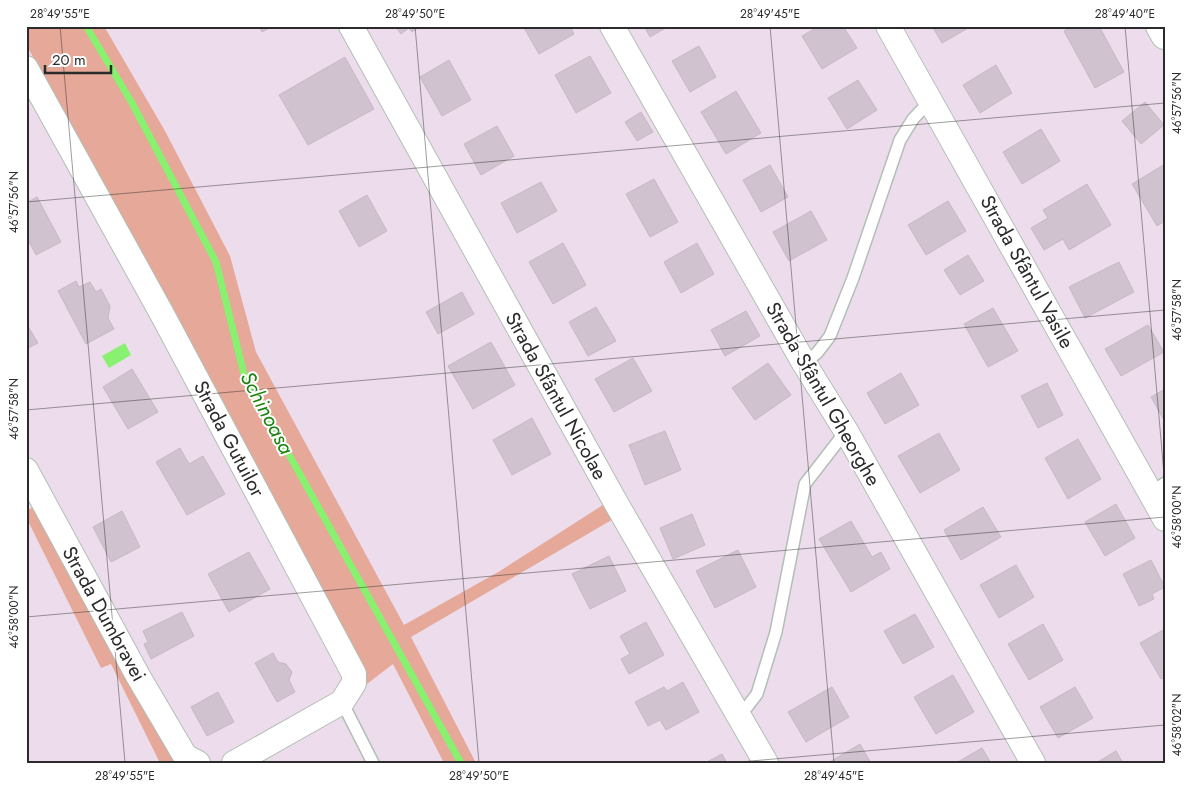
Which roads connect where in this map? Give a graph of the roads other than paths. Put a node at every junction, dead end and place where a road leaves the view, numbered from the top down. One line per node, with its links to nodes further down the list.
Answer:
1 (351, 26): 14 (street, Strada Sfântul Nicolae)
2 (612, 26): 8 (street, Strada Sfântul Gheorghe)
3 (888, 26): 7 (street, Strada Sfântul Vasile)
4 (1160, 26): 5 (street)
5 (1165, 35)
6 (26, 68): 13 (street, Strada Gutuilor)
7 (930, 101): 8 (lane); 11 (street, Strada Sfântul Vasile)
8 (804, 363): 9 (street, Strada Sfântul Gheorghe)
9 (846, 432): 14 (lane); 19 (street, Strada Sfântul Gheorghe)
10 (26, 470): 15 (street, Strada Dumbravei)
11 (1158, 488): 12 (street, Strada Sfântul Vasile)
12 (1165, 519)
13 (342, 702): 16 (street); 17 (lane)
14 (740, 716): 18 (street, Strada Sfântul Nicolae)
15 (191, 760)
16 (234, 763)
17 (373, 763)
18 (766, 763)
19 (1033, 763)

